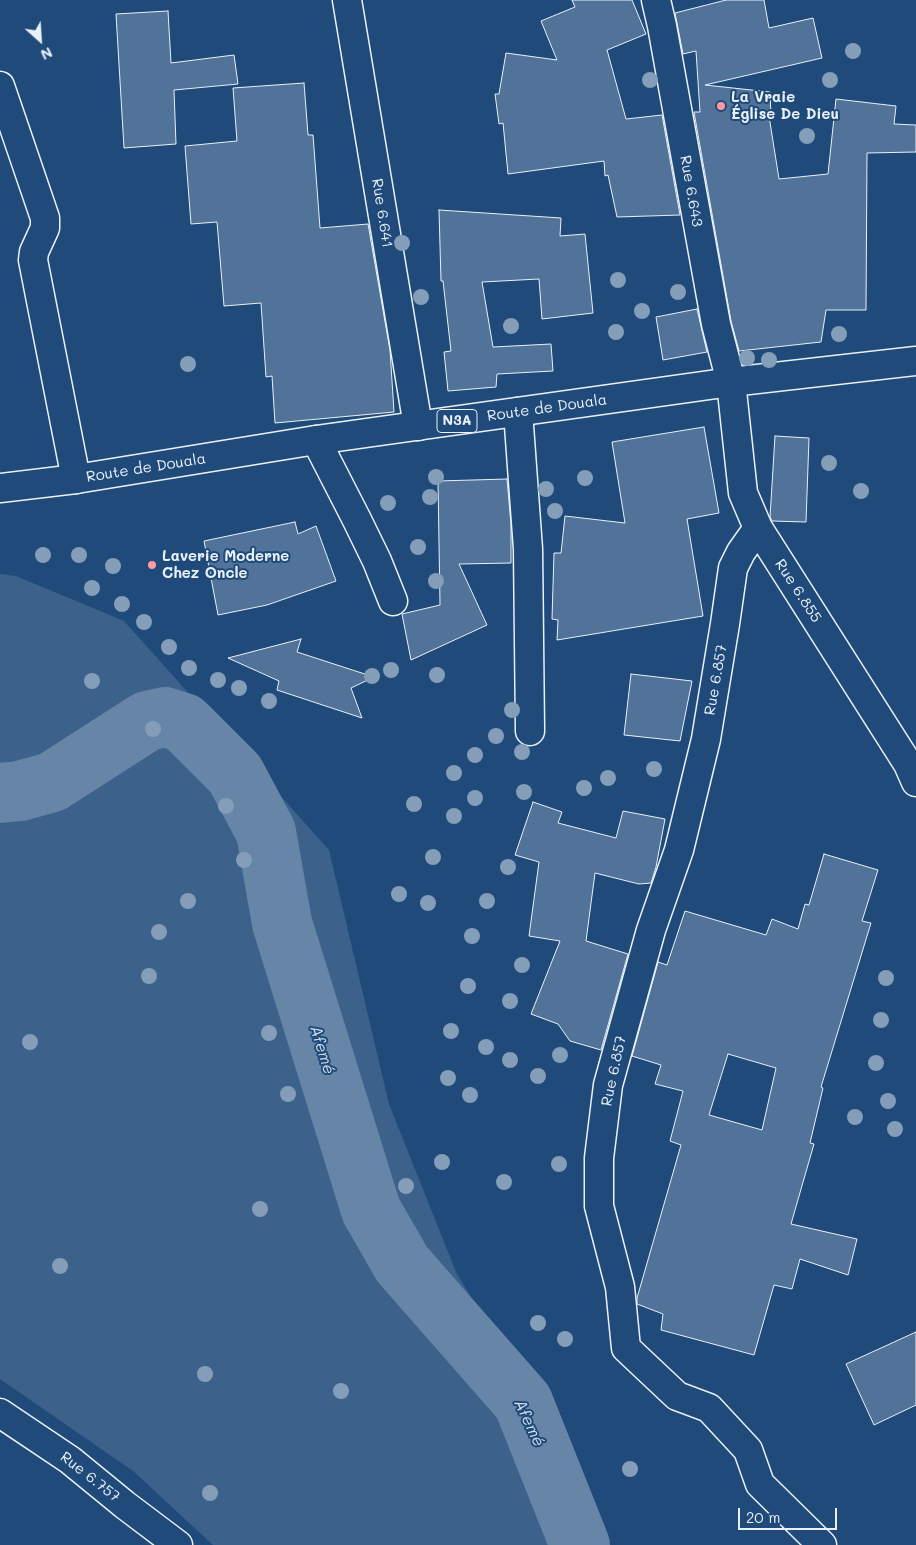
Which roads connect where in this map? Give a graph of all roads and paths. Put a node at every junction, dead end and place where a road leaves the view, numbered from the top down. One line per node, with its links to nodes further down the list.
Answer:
1 (347, 0): 7 (main road, Rue 6.641)
2 (656, 0): 5 (main road, Rue 6.643)
3 (0, 86): 9 (main road)
4 (916, 361): 5 (main road, Route de Douala / N3A)
5 (731, 382): 6 (main road, Route de Douala / N3A); 11 (main road, Rue 6.855)
6 (518, 412): 7 (main road, Route de Douala / N3A); 13 (main road)
7 (418, 426): 8 (main road, Route de Douala / N3A)
8 (316, 440): 9 (main road, Route de Douala / N3A); 12 (main road)
9 (76, 479): 10 (main road, Route de Douala / N3A)
10 (0, 488)
11 (758, 528): 14 (main road, Rue 6.855); 17 (main road, Rue 6.857)
12 (393, 601)
13 (530, 731)
14 (916, 782)
15 (0, 1413): 16 (main road, Rue 6.757)
16 (178, 1545)
17 (822, 1545)

